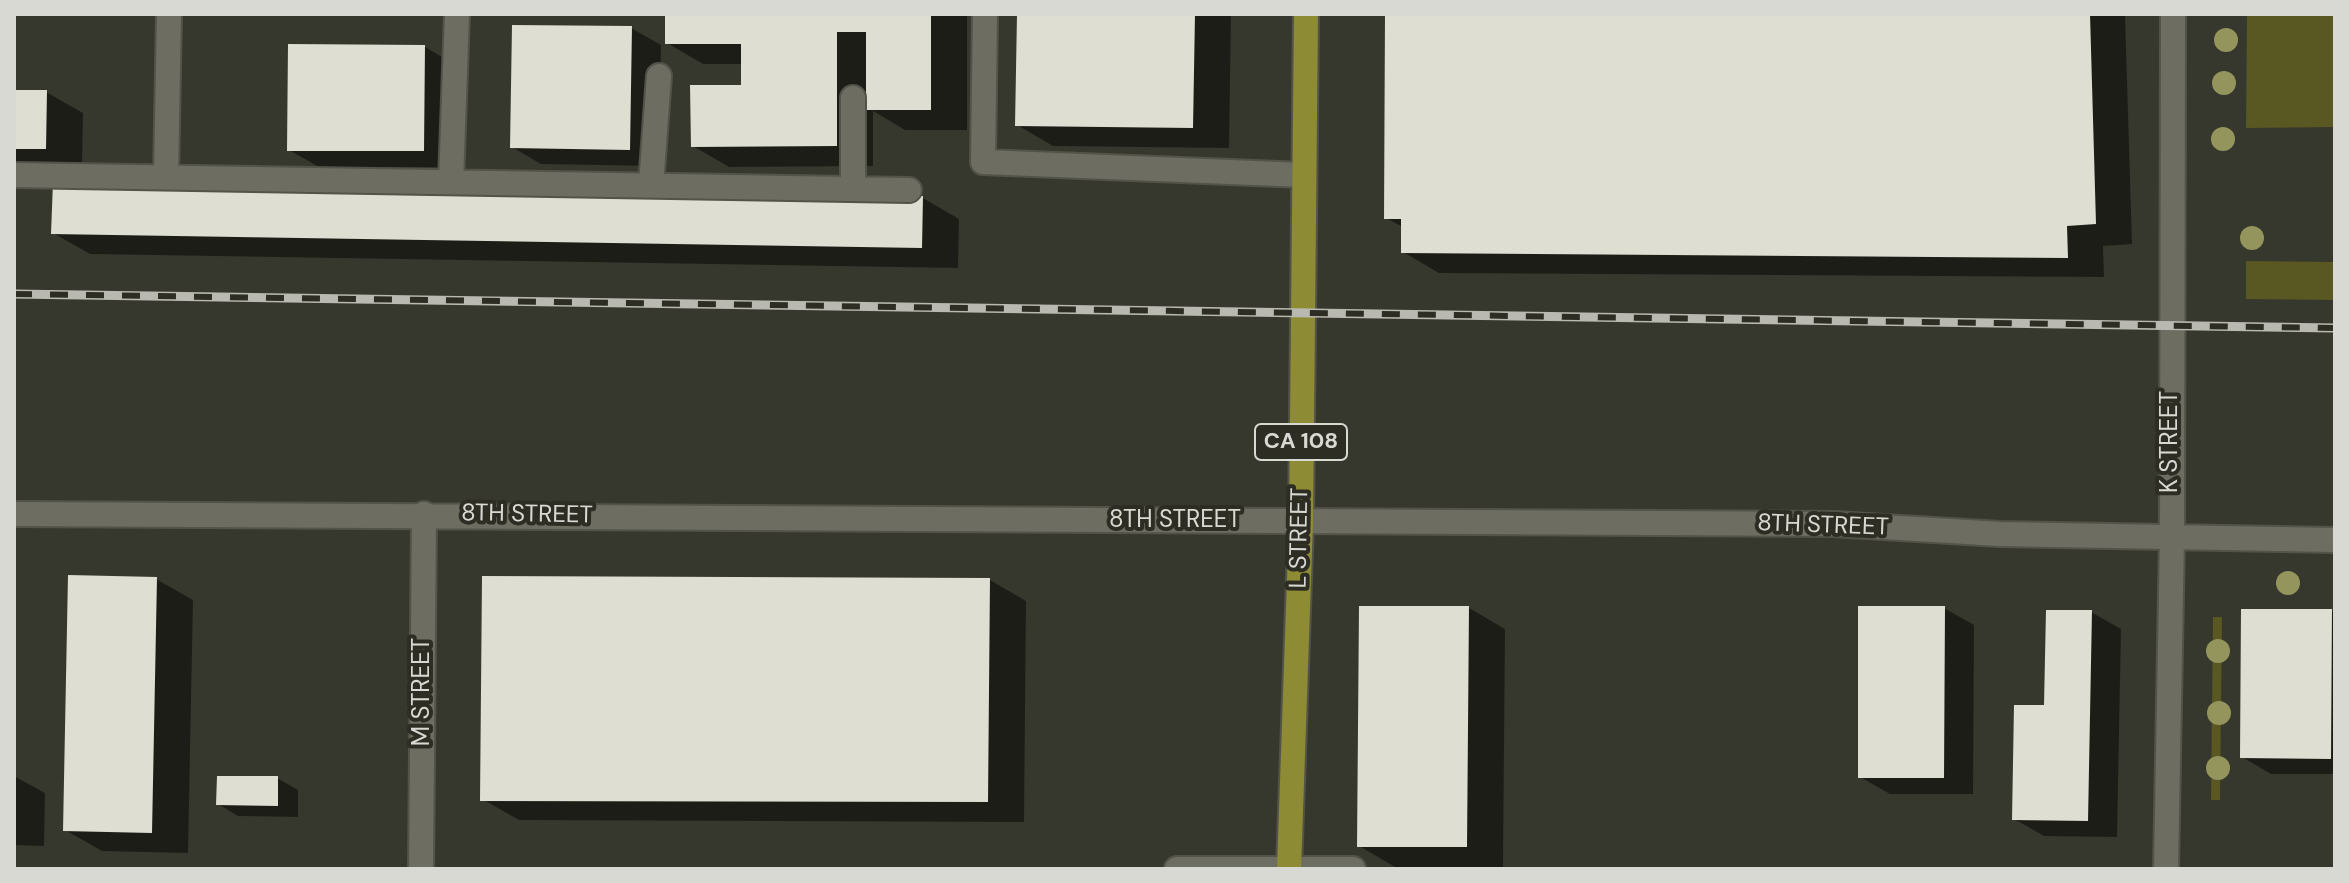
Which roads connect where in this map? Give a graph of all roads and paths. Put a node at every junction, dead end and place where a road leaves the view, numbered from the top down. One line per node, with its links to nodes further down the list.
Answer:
1 (169, 14): 10 (street)
2 (457, 14): 11 (street)
3 (985, 14): 9 (street)
4 (1306, 14): 9 (main road, L STREET / CA 108)
5 (2173, 14): 18 (street, K STREET)
6 (659, 76): 12 (street)
7 (853, 98): 13 (street)
8 (14, 175): 10 (street)
9 (1304, 175): 17 (main road, L STREET / CA 108)
10 (166, 177): 11 (street)
11 (451, 182): 12 (street)
12 (651, 185): 13 (street)
13 (853, 189): 14 (street)
14 (909, 190)
15 (14, 514): 16 (street, 8TH STREET)
16 (424, 514): 17 (street, 8TH STREET); 21 (street, M STREET)
17 (1301, 522): 18 (street, 8TH STREET); 20 (main road, L STREET / CA 108)
18 (2172, 537): 19 (street, 8TH STREET); 24 (street, K STREET)
19 (2335, 540)
20 (1289, 868): 22 (street); 23 (street)
21 (421, 869)
22 (1177, 869)
23 (1353, 869)
24 (2166, 869)

